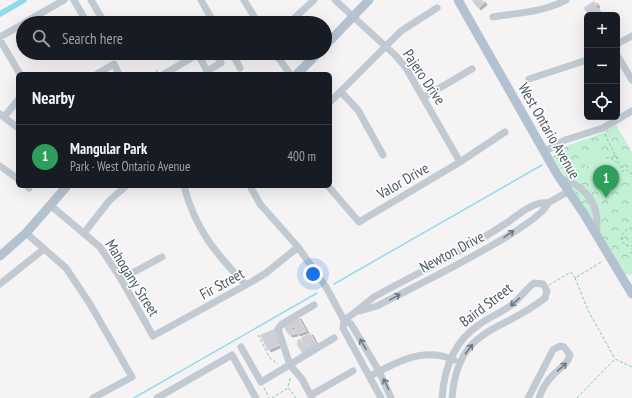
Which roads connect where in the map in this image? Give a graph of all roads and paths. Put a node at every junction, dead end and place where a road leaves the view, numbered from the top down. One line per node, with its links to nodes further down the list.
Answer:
1 (64, 0): 12 (street)
2 (74, 0): 13 (street)
3 (92, 0): 14 (street)
4 (201, 0): 15 (street)
5 (244, 0): 16 (street)
6 (314, 0): 17 (street)
7 (335, 0): 18 (street, Pajero Drive)
8 (368, 0): 18 (main road)
9 (458, 0): 53 (main road, West Ontario Avenue)
10 (566, 0): 19 (street)
11 (437, 8): 25 (street)
12 (36, 16)
13 (83, 16)
14 (101, 16)
15 (210, 16)
16 (254, 16)
17 (297, 16)
18 (353, 16): 23 (main road); 25 (street, Pajero Drive)
19 (493, 17)
20 (16, 28): 22 (street)
21 (632, 36): 24 (street)
22 (0, 38): 36 (street)
23 (332, 38)
24 (620, 42)
25 (384, 46): 44 (street); 45 (street, Pajero Drive)
26 (186, 60): 39 (street)
27 (198, 60): 28 (street)
28 (220, 60)
29 (236, 60): 34 (street)
30 (280, 60): 40 (street)
31 (311, 60): 41 (main road)
32 (620, 60): 43 (street)
33 (584, 61): 42 (street)
34 (240, 68)
35 (472, 69): 45 (street)
36 (19, 72)
37 (100, 72): 38 (street)
38 (119, 72)
39 (167, 72)
40 (289, 72)
41 (300, 72)
42 (529, 79)
43 (632, 80)
44 (341, 92): 46 (street); 54 (street)
45 (424, 97): 56 (street, Pajero Drive)
46 (332, 100)
47 (16, 102): 49 (street)
48 (632, 111): 53 (street)
49 (2, 116): 50 (street)
50 (16, 126)
51 (505, 132): 56 (street, Valor Drive)
52 (604, 134): 57 (path)
53 (544, 152): 61 (main road, West Ontario Avenue)
54 (383, 155)
55 (607, 158): 57 (path)
56 (460, 162): 66 (street, Valor Drive)
57 (619, 164): 59 (path)
58 (0, 166): 60 (street)
59 (632, 174)
60 (16, 178)
61 (560, 178): 67 (main road, West Ontario Avenue); 73 (street)
62 (65, 188): 69 (main road)
63 (124, 188): 72 (street)
64 (185, 188): 84 (street)
65 (251, 188): 76 (street)
66 (330, 188)
67 (569, 191): 68 (street, Newton Drive); 73 (main road, West Ontario Avenue)
68 (548, 203): 88 (street, Newton Drive, one-way to 68); 88 (street, Newton Drive)
69 (50, 205): 71 (main road); 72 (street, Mahogany Street)
70 (632, 228): 74 (path)
71 (26, 233): 75 (street); 77 (main road)
72 (84, 233): 81 (street, Mahogany Street)
73 (596, 234): 82 (main road, West Ontario Avenue)
74 (632, 246)
75 (42, 247): 83 (street); 107 (street)
76 (298, 247): 84 (street, Fir Street); 89 (street)
77 (0, 256)
78 (162, 257): 81 (street)
79 (604, 261): 80 (path)
80 (575, 278): 85 (path); 95 (path)
81 (121, 279): 91 (street, Mahogany Street)
82 (629, 281): 86 (main road, West Ontario Avenue)
83 (0, 284)
84 (246, 285): 91 (street, Fir Street)
85 (549, 285)
86 (632, 294)
87 (314, 305): 98 (street)
88 (360, 311): 89 (street, Newton Drive)
89 (344, 320): 101 (street, one-way to 89); 102 (street)
90 (258, 335): 97 (path)
91 (153, 336)
92 (334, 338): 98 (street)
93 (241, 347): 98 (street)
94 (451, 358): 96 (street); 96 (street, Baird Street, one-way to 94); 101 (street); 115 (street, Baird Street)
95 (615, 359): 99 (path); 119 (path)
96 (460, 363): 116 (street, Baird Street)
97 (279, 365)
98 (290, 365): 106 (street)
99 (632, 367)
100 (353, 371): 106 (street)
101 (379, 371): 102 (street); 114 (street, one-way to 101)
102 (370, 376): 113 (street)
103 (290, 378): 105 (path)
104 (264, 388): 110 (path)
105 (289, 388): 111 (path); 112 (path)
106 (311, 397)
107 (93, 398)
108 (157, 398): 109 (street)
109 (256, 398)
110 (269, 398)
111 (272, 398)
112 (296, 398)
113 (381, 398)
114 (391, 398)
115 (442, 398)
116 (452, 398)
117 (528, 398): 118 (street, one-way to 117)
118 (539, 398)
119 (577, 398)

